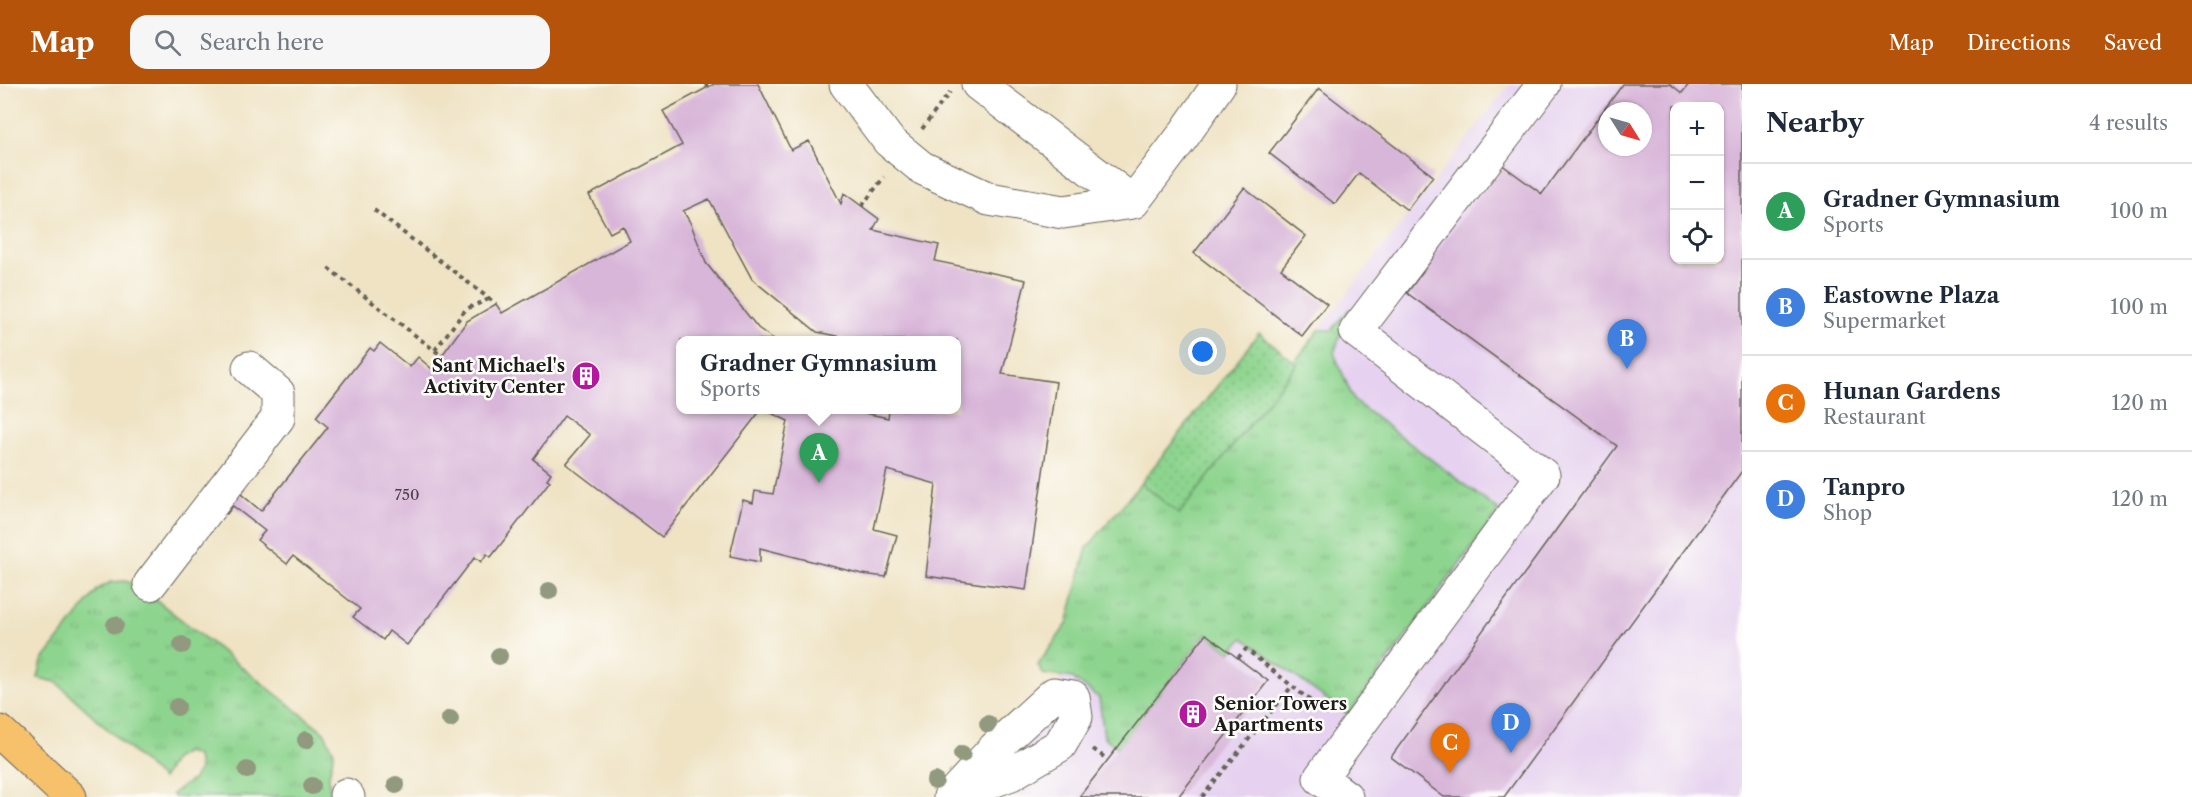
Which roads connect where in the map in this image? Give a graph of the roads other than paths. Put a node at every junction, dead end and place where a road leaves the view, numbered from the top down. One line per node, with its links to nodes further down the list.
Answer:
1 (846, 84): 5 (street)
2 (978, 84): 5 (street)
3 (1219, 84): 5 (street)
4 (1544, 84): 10 (street)
5 (1132, 202)
6 (249, 368): 7 (street)
7 (150, 584)
8 (0, 732): 9 (main road)
9 (70, 797)
10 (1346, 797)

